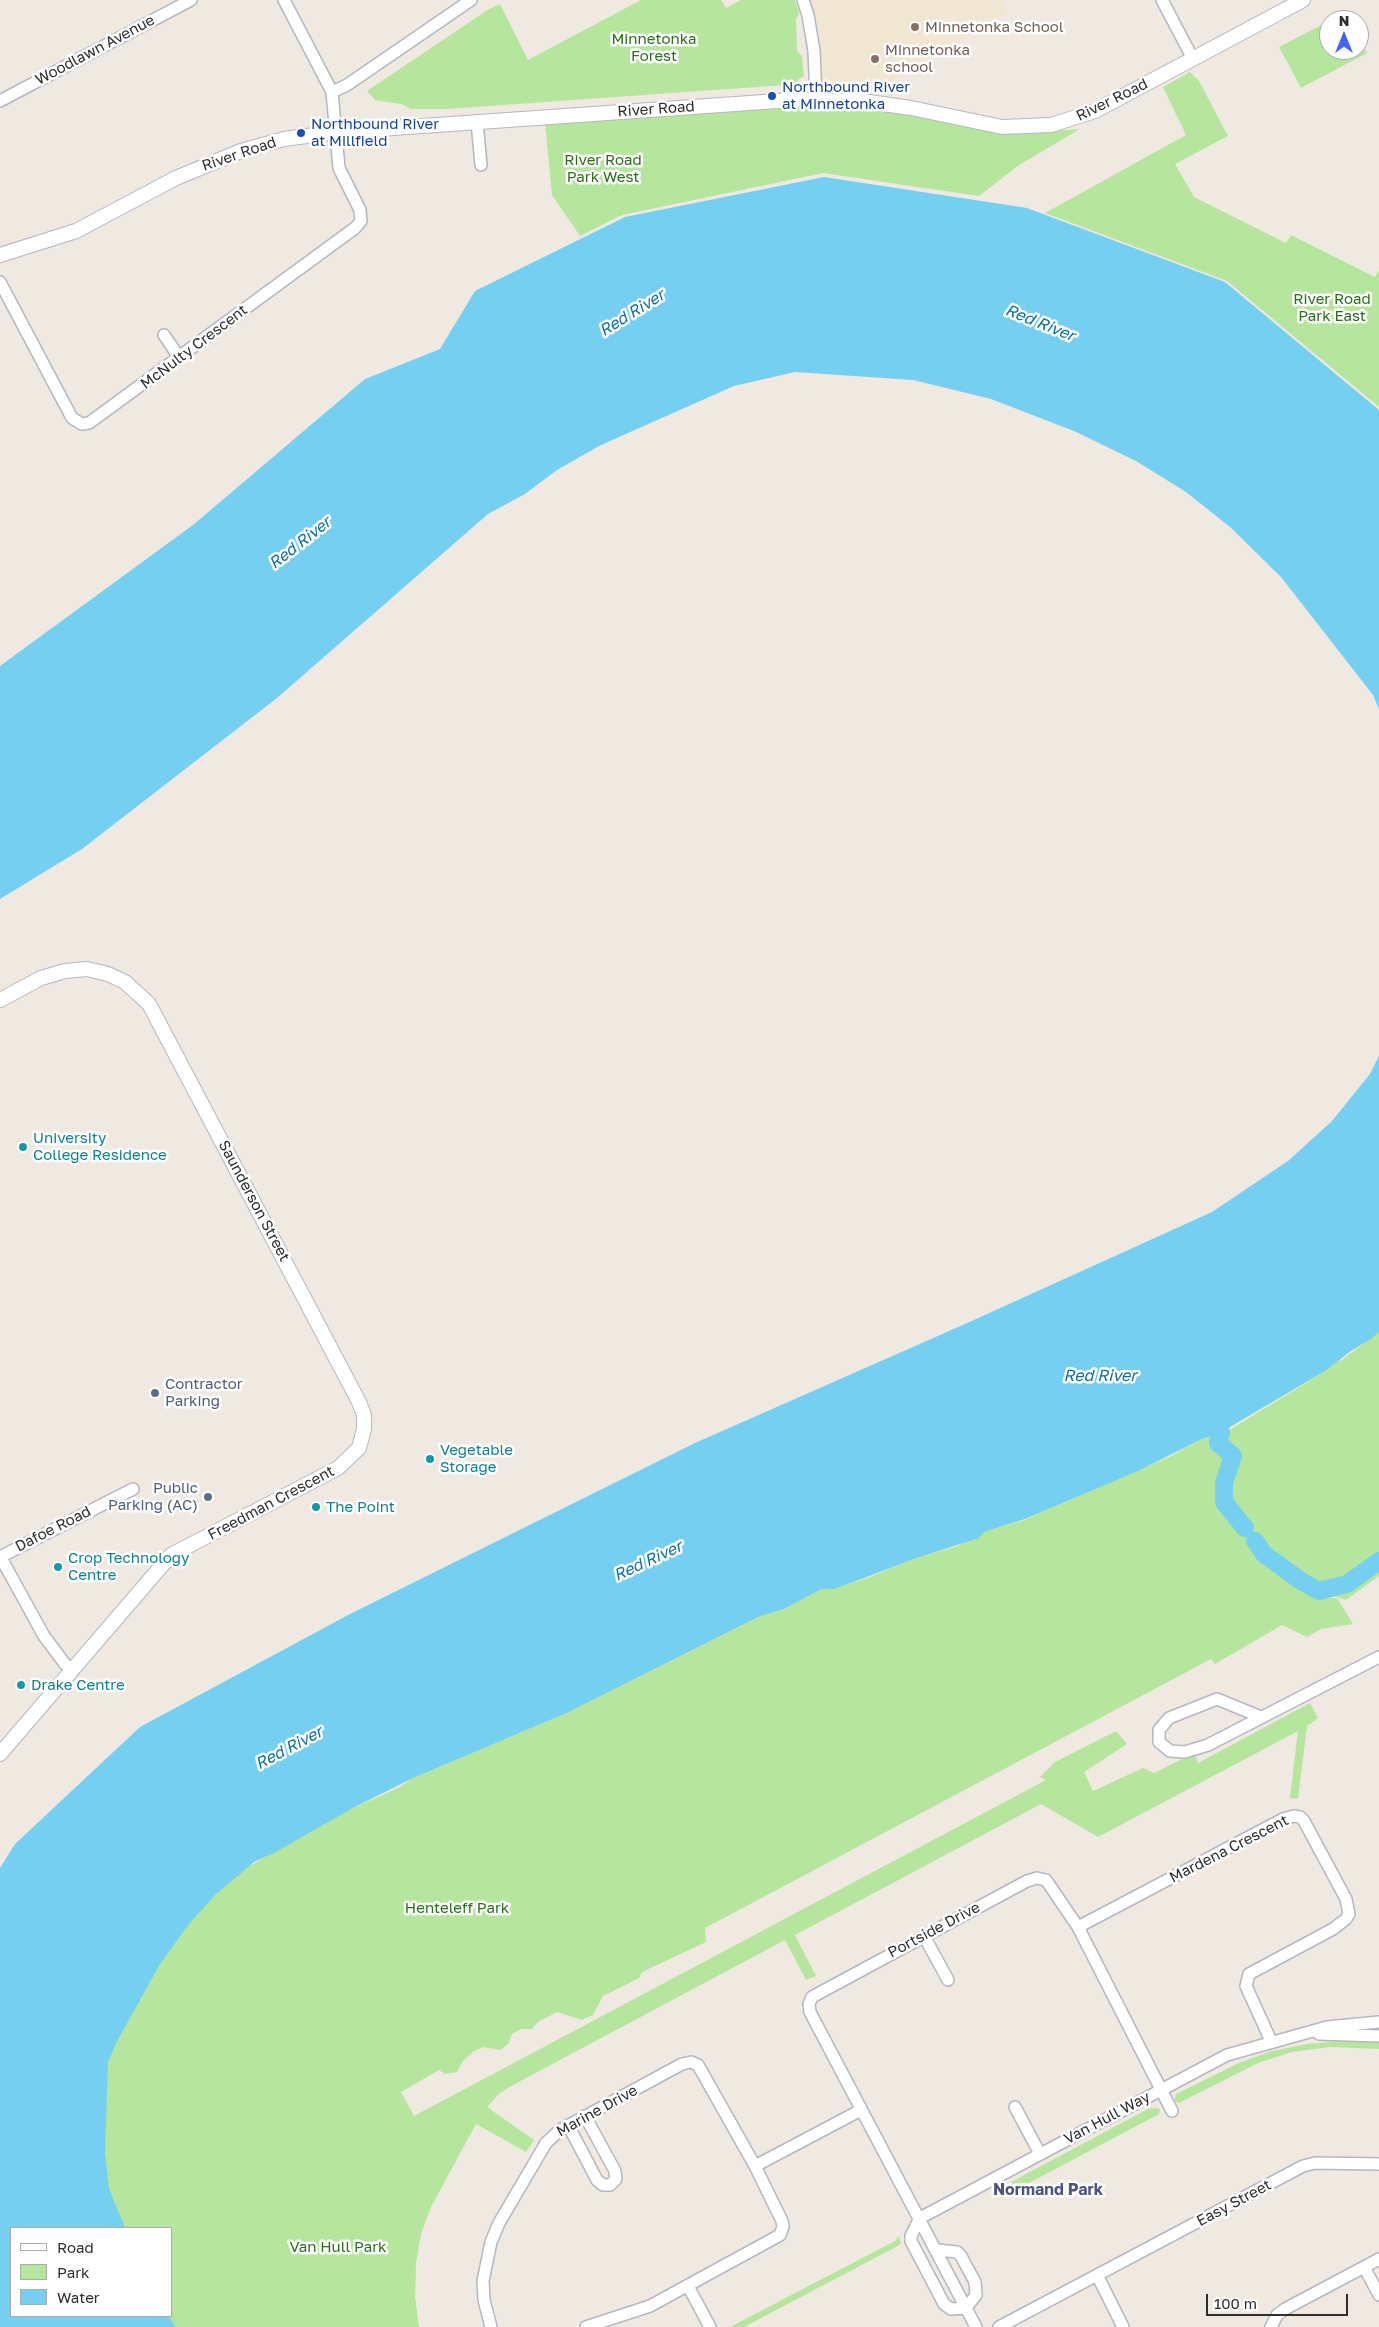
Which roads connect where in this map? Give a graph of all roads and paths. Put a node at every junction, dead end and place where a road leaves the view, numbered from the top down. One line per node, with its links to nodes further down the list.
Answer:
1 (191, 0): 10 (street, Woodlawn Avenue)
2 (284, 0): 8 (street)
3 (471, 0): 8 (street)
4 (803, 0): 9 (street)
5 (1162, 0): 7 (street)
6 (1303, 0): 7 (street, River Road)
7 (1193, 59): 9 (street, River Road)
8 (332, 92): 12 (street)
9 (816, 100): 11 (street, River Road)
10 (0, 101)
11 (477, 122): 12 (street, River Road); 13 (street)
12 (336, 132): 14 (street, River Road); 17 (street, McNulty Crescent)
13 (481, 165)
14 (0, 255)
15 (0, 282): 17 (street, McNulty Crescent)
16 (164, 335): 17 (street)
17 (179, 357)
18 (0, 1000): 19 (street, Saunderson Street)
19 (359, 1448): 23 (street, Freedman Crescent)
20 (133, 1489): 21 (street, Dafoe Road)
21 (0, 1557): 23 (street)
22 (1379, 1657): 24 (street)
23 (73, 1671): 25 (street, Freedman Crescent)
24 (1261, 1717): 24 (street)
25 (0, 1754)
26 (1078, 1927): 27 (street, Portside Drive); 32 (street, Mardena Crescent); 33 (street, Portside Drive)
27 (924, 1936): 28 (street); 35 (street, Portside Drive)
28 (948, 1980)
29 (1379, 2022): 30 (street, Van Hull Way)
30 (1300, 2034): 31 (street, Van Hull Way); 32 (street, Van Hull Way)
31 (1379, 2036)
32 (1271, 2041): 33 (street, Van Hull Way)
33 (1160, 2090): 36 (street, Portside Drive); 39 (street, Van Hull Way)
34 (1015, 2108): 39 (street)
35 (862, 2110): 41 (street); 42 (street, Portside Drive)
36 (1172, 2111)
37 (585, 2116): 38 (street, Marine Drive); 38 (street); 41 (street, Marine Drive)
38 (568, 2125): 50 (street, Marine Drive)
39 (1040, 2154): 42 (street, Van Hull Way)
40 (1379, 2164): 46 (street, Easy Street)
41 (755, 2166): 47 (street, Marine Drive)
42 (920, 2218): 43 (street, Portside Drive); 49 (street)
43 (937, 2250): 49 (street, Portside Drive); 49 (street)
44 (1379, 2259): 45 (street)
45 (1364, 2267): 48 (street); 56 (street)
46 (1096, 2276): 54 (street, Easy Street); 55 (street)
47 (688, 2286): 51 (street, Marine Drive); 52 (street)
48 (1379, 2295)
49 (966, 2308): 53 (street, Portside Drive)
50 (491, 2327)
51 (586, 2327)
52 (710, 2327)
53 (976, 2327)
54 (999, 2327)
55 (1123, 2327)
56 (1271, 2327)

